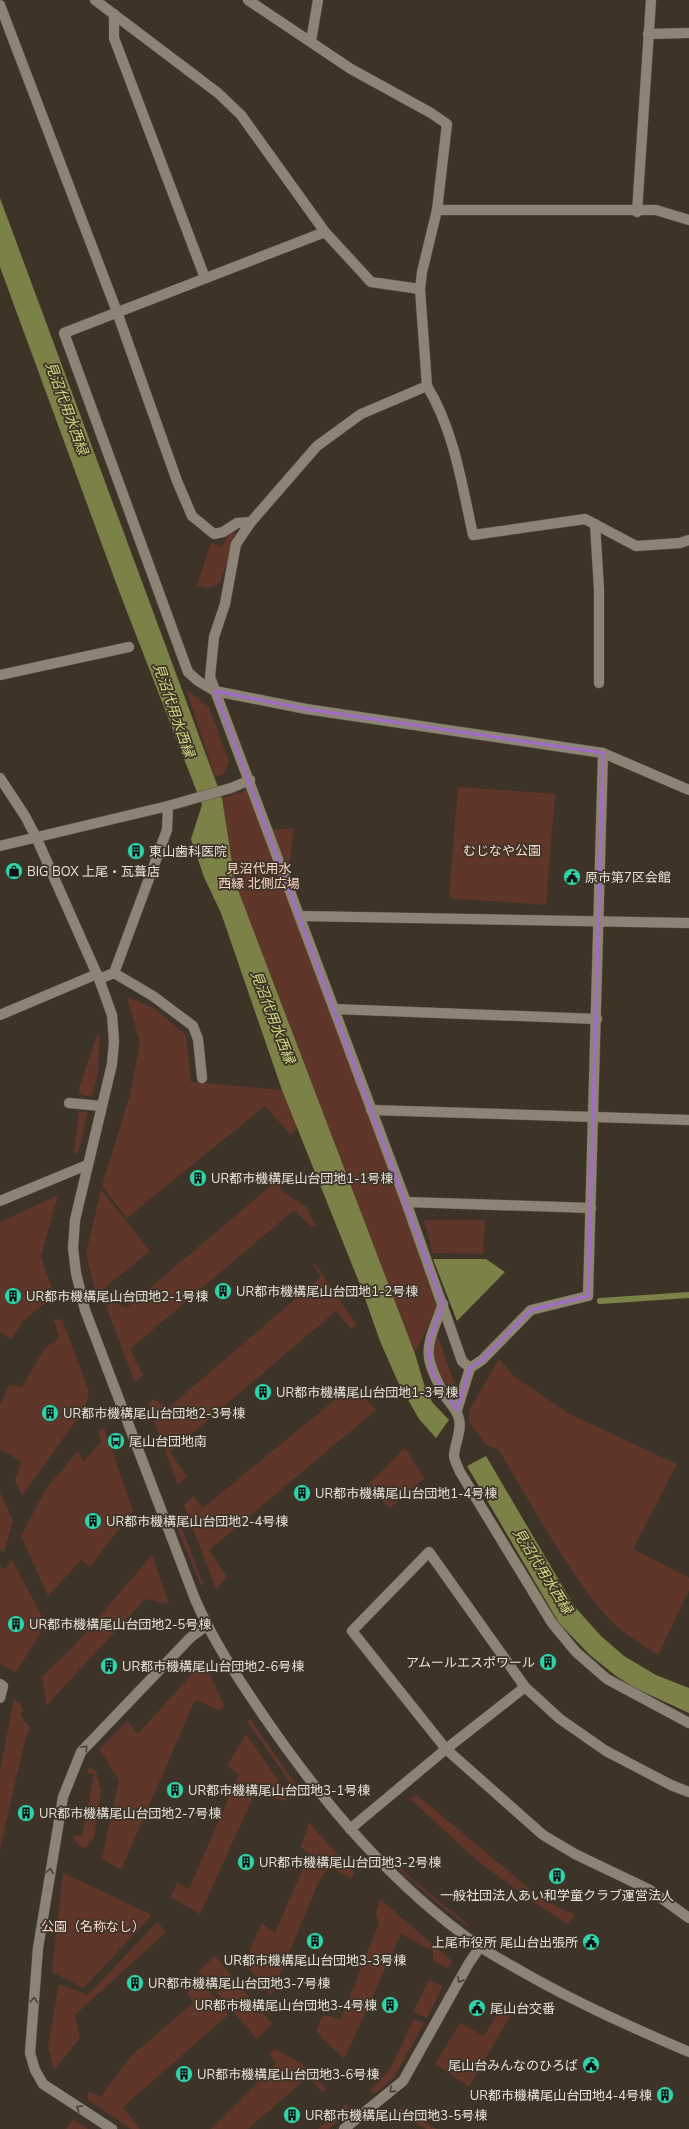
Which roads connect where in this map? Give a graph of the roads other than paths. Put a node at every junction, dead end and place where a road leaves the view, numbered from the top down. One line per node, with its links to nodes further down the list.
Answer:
1 (95, 0): 6 (street)
2 (248, 0): 9 (street)
3 (318, 0): 9 (street)
4 (651, 0): 8 (street)
5 (0, 5): 16 (street)
6 (114, 14): 13 (street); 14 (street)
7 (689, 33): 8 (street)
8 (648, 34): 11 (street)
9 (311, 41): 10 (street)
10 (437, 210): 11 (street); 15 (street)
11 (636, 212): 12 (street)
12 (689, 220)
13 (325, 232): 14 (street); 15 (street)
14 (205, 278): 16 (street)
15 (420, 289): 17 (street)
16 (117, 312): 18 (street); 24 (street)
17 (426, 386): 18 (street); 19 (street)
18 (251, 522): 24 (street)
19 (595, 524): 20 (street); 23 (street)
20 (689, 540)
21 (129, 647): 22 (street)
22 (0, 675)
23 (599, 683)
24 (215, 691): 25 (street); 27 (street)
25 (603, 754): 28 (street); 33 (street)
26 (0, 778): 30 (street)
27 (250, 780): 29 (street); 32 (street)
28 (689, 790)
29 (168, 806): 30 (street); 35 (street)
30 (36, 837): 31 (street); 36 (street)
31 (0, 846)
32 (300, 916): 33 (street); 37 (street)
33 (600, 922): 34 (street); 39 (street)
34 (689, 923)
35 (114, 973): 36 (street); 40 (street)
36 (98, 976): 38 (street); 42 (street)
37 (334, 1009): 39 (street); 43 (street)
38 (0, 1015)
39 (597, 1019): 44 (street)
40 (202, 1078)
41 (69, 1103): 42 (street)
42 (102, 1106): 46 (street)
43 (371, 1110): 44 (street); 48 (street)
44 (594, 1118): 45 (street); 49 (street)
45 (689, 1120)
46 (87, 1164): 47 (street); 53 (street)
47 (0, 1201)
48 (406, 1202): 49 (street); 50 (street)
49 (591, 1208): 51 (street)
50 (443, 1304): 51 (street); 52 (street)
51 (470, 1368): 52 (street)
52 (457, 1410): 57 (street)
53 (207, 1625): 60 (street); 64 (street, one-way to 53)
54 (0, 1684): 56 (street)
55 (525, 1687): 58 (street); 58 (street); 59 (street)
56 (0, 1698)
57 (689, 1723)
58 (446, 1749): 60 (street); 61 (street)
59 (688, 1789)
60 (350, 1829): 62 (street)
61 (689, 1918)
62 (480, 1947): 63 (street); 65 (street, one-way to 65)
63 (689, 2052)
64 (112, 2129)
65 (344, 2129)

